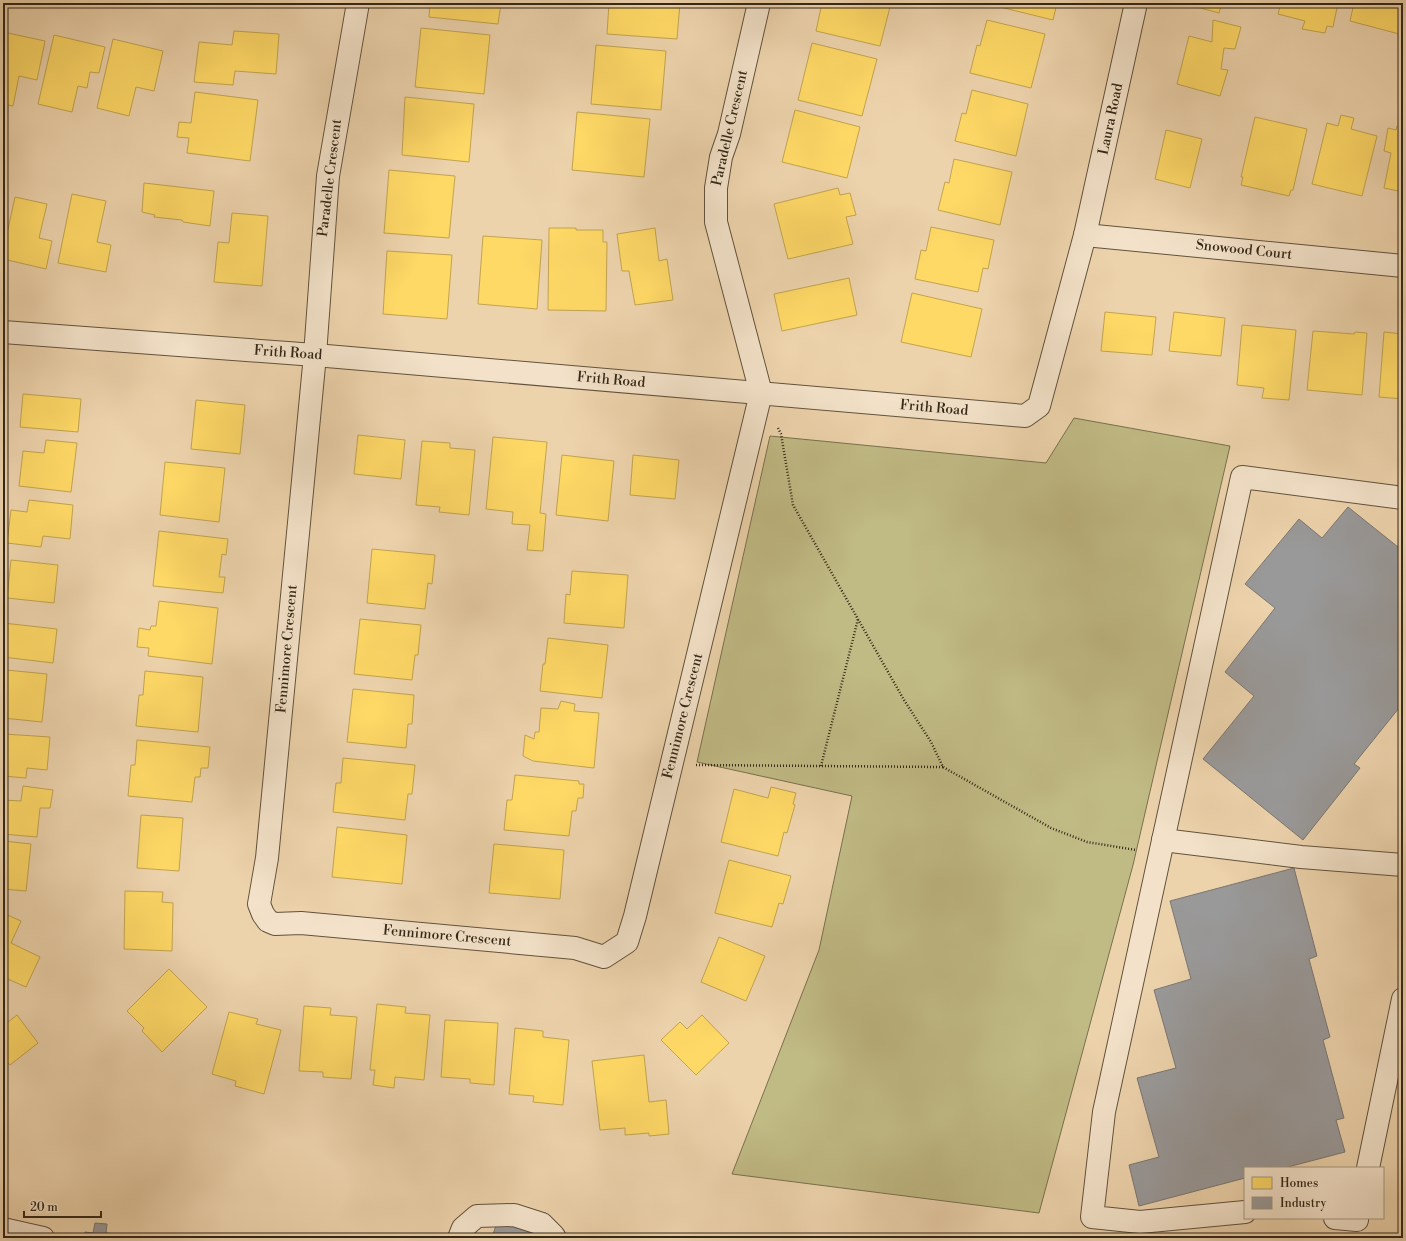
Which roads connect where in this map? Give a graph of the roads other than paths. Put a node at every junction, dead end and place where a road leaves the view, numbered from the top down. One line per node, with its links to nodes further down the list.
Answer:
1 (358, 3): 7 (street, Paradelle Crescent)
2 (759, 3): 8 (street, Paradelle Crescent)
3 (1136, 3): 4 (street, Laura Road)
4 (1085, 235): 5 (street, Snowood Court); 8 (street, Frith Road)
5 (1403, 266)
6 (3, 332): 7 (street, Frith Road)
7 (315, 355): 8 (street, Frith Road); 8 (street, Fennimore Crescent)
8 (760, 393)
9 (1403, 498): 10 (street)
10 (1163, 840): 11 (street); 14 (street)
11 (1403, 865)
12 (1403, 999): 13 (street)
13 (1368, 1167)
14 (1244, 1212)
15 (1346, 1219): 16 (street)
16 (1358, 1219)
17 (3, 1229): 18 (street)
18 (43, 1238)
19 (459, 1238): 20 (street)
20 (555, 1238)

